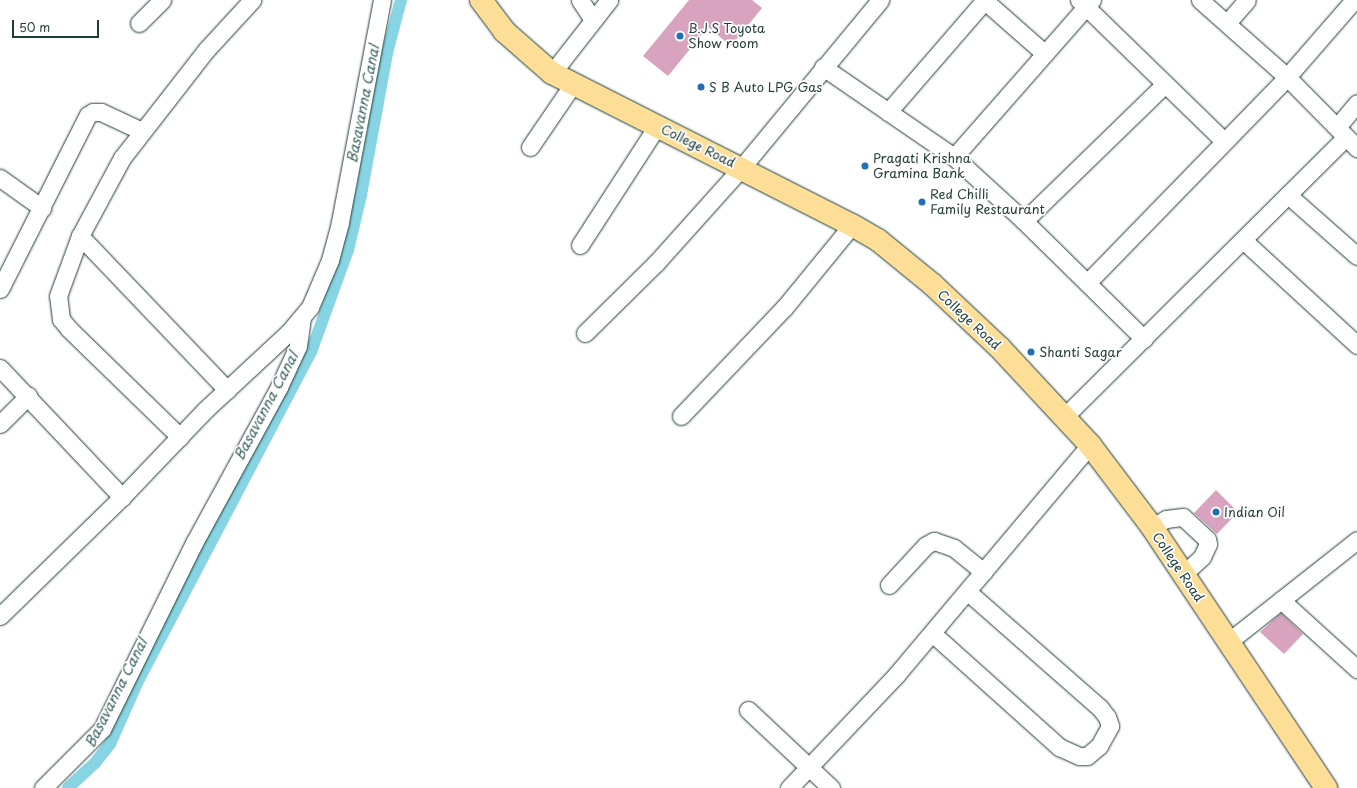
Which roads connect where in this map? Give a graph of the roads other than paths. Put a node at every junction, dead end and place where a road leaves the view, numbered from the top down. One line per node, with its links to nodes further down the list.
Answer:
1 (162, 0): 14 (street)
2 (252, 0): 25 (street)
3 (382, 0): 42 (street)
4 (481, 0): 18 (main road, College Road)
5 (580, 0): 13 (street)
6 (609, 0): 13 (street)
7 (880, 0): 17 (street)
8 (985, 0): 16 (street); 23 (street)
9 (1200, 0): 15 (street)
10 (1247, 0): 15 (street)
11 (1354, 0): 19 (street)
12 (1085, 2): 16 (street); 21 (street)
13 (593, 20): 18 (street)
14 (139, 23)
15 (1227, 23): 19 (street)
16 (1044, 53): 29 (street)
17 (823, 67): 23 (street); 30 (street)
18 (552, 73): 20 (main road, College Road)
19 (1287, 77): 26 (street); 27 (street)
20 (573, 84): 24 (main road, College Road); 28 (street)
21 (1164, 85): 27 (street); 34 (street)
22 (1357, 103): 26 (street)
23 (888, 112): 29 (street)
24 (657, 126): 30 (main road, College Road); 38 (street)
25 (142, 131): 33 (street); 36 (street)
26 (1347, 137): 32 (street)
27 (1224, 142): 40 (street)
28 (530, 148)
29 (954, 157): 34 (street)
30 (742, 167): 35 (main road, College Road); 43 (street)
31 (0, 178): 33 (street)
32 (1288, 195): 37 (street); 39 (street)
33 (42, 208): 41 (street)
34 (1024, 221): 40 (street)
35 (852, 225): 49 (street); 50 (main road, College Road)
36 (80, 236): 47 (street); 52 (street)
37 (1243, 240): 44 (street); 45 (street)
38 (580, 245)
39 (1357, 256)
40 (1087, 283): 44 (street)
41 (0, 289)
42 (302, 318): 47 (street); 68 (street)
43 (585, 333)
44 (1144, 339): 50 (street)
45 (1357, 345)
46 (0, 368): 48 (street)
47 (227, 390): 52 (street)
48 (28, 396): 51 (street); 54 (street)
49 (680, 416)
50 (1065, 416): 53 (main road, College Road)
51 (0, 424)
52 (180, 437): 54 (street)
53 (1090, 445): 55 (main road, College Road); 57 (street)
54 (122, 497): 62 (street)
55 (1152, 527): 58 (main road, College Road); 58 (street)
56 (1355, 545): 61 (street)
57 (984, 572): 59 (street); 60 (street)
58 (1183, 574): 64 (main road, College Road)
59 (889, 585)
60 (968, 592): 63 (street); 63 (street)
61 (1281, 600): 64 (street); 65 (street)
62 (0, 616)
63 (932, 633): 67 (street)
64 (1228, 642): 71 (main road, College Road)
65 (1357, 669)
66 (748, 710): 67 (street)
67 (808, 766): 69 (street); 70 (street)
68 (44, 788)
69 (789, 788)
70 (831, 788)
71 (1326, 788)

